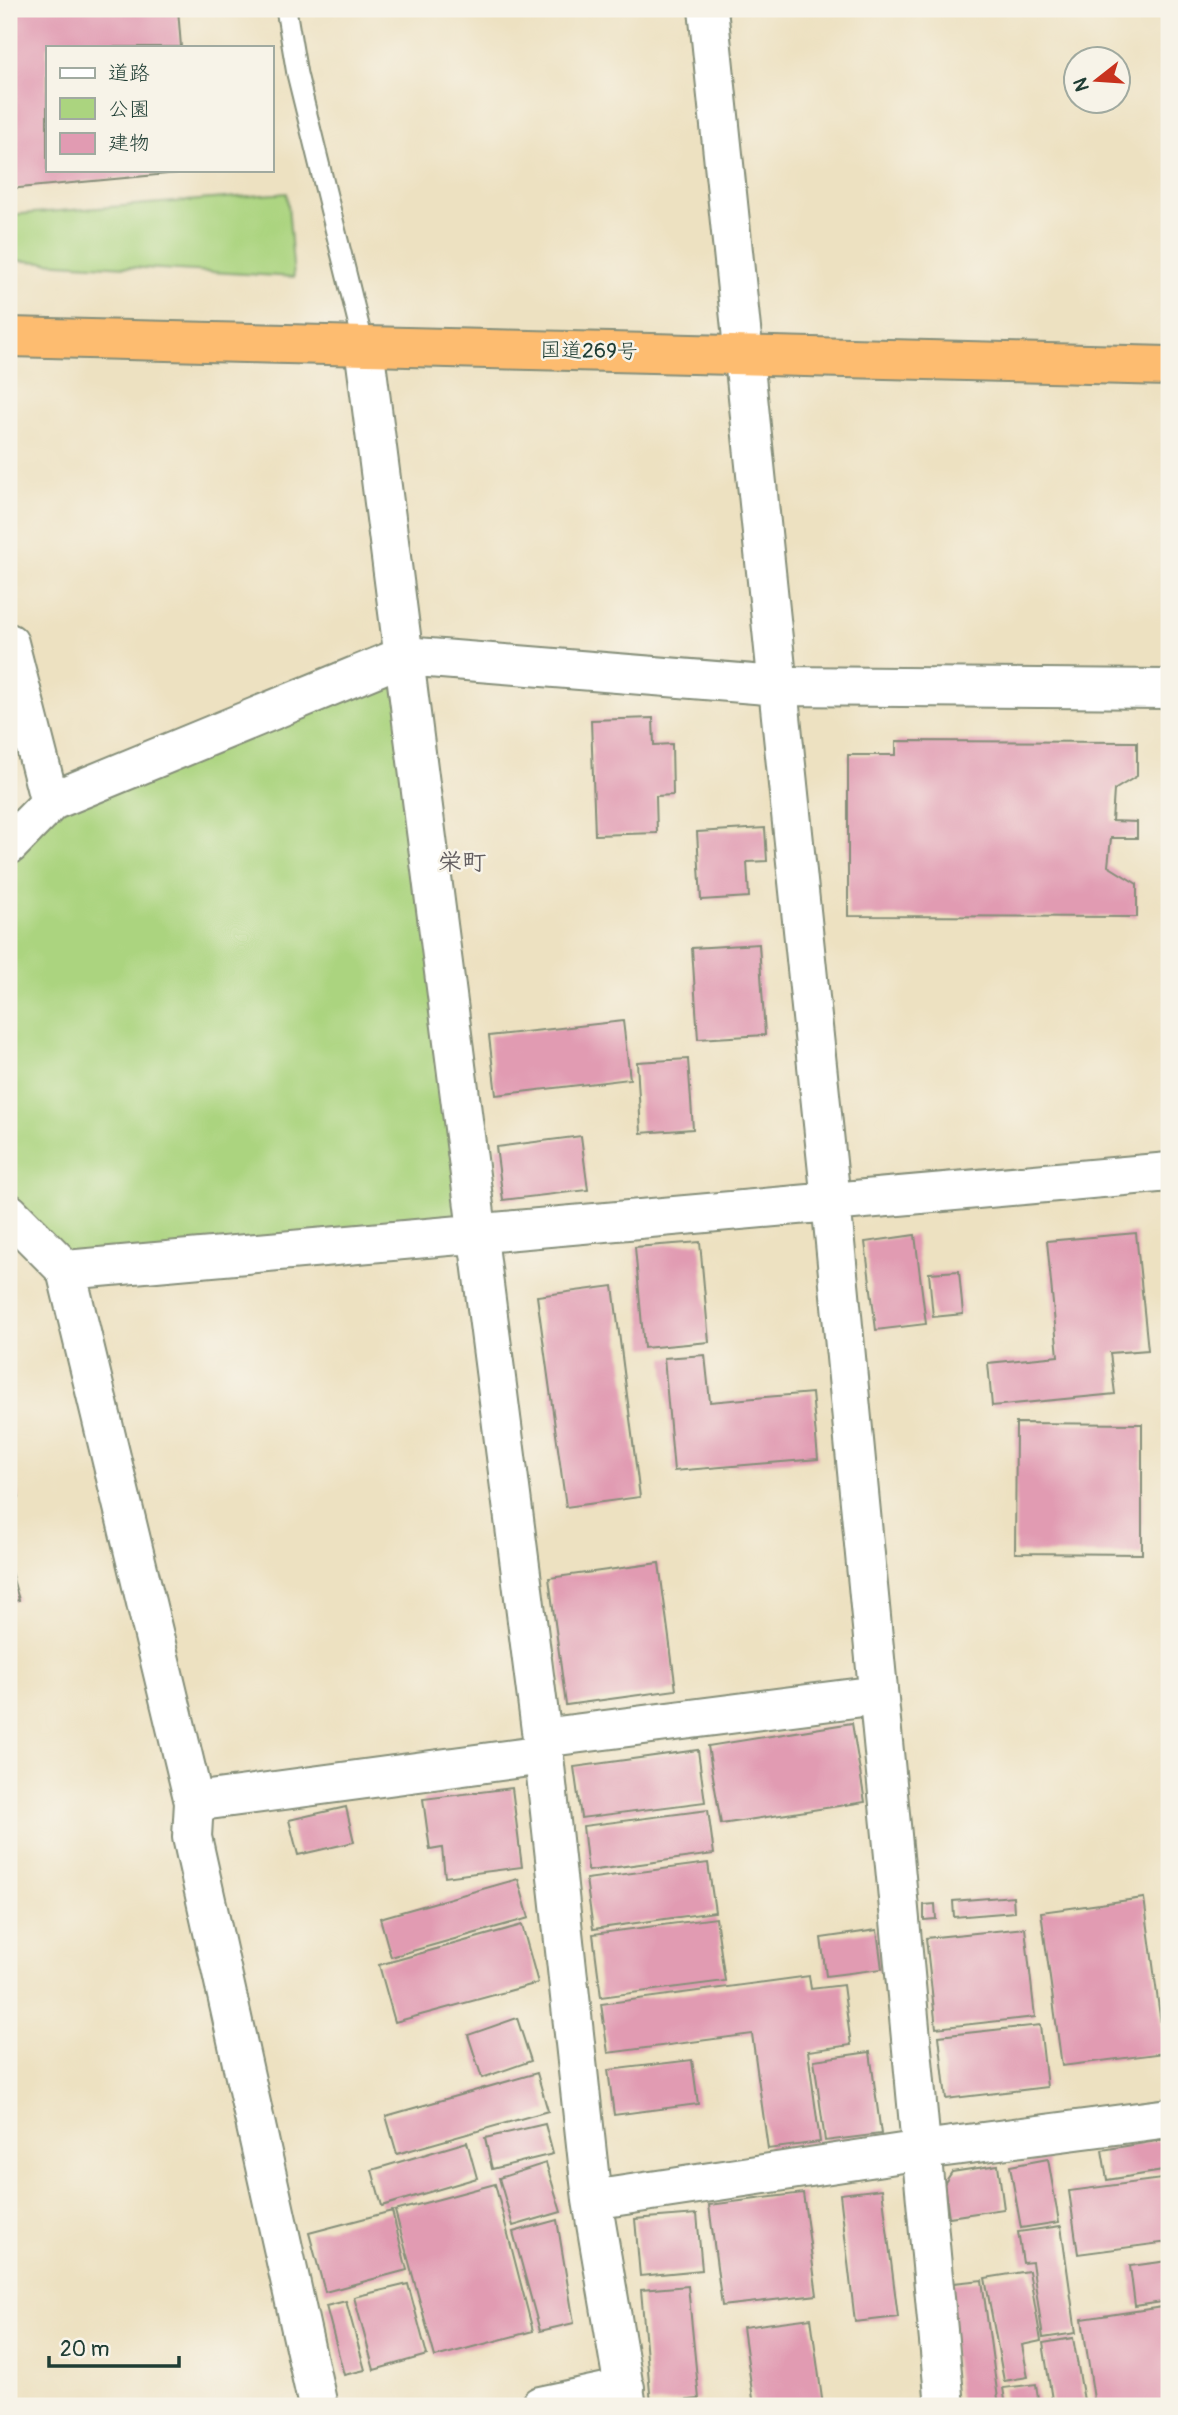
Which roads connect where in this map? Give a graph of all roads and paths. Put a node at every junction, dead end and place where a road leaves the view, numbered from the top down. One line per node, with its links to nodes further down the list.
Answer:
1 (286, 9): 4 (lane)
2 (708, 9): 5 (street)
3 (9, 337): 4 (highway, 国道269号)
4 (364, 346): 5 (highway, 国道269号); 8 (street)
5 (741, 354): 6 (highway, 国道269号); 9 (street)
6 (1169, 366)
7 (9, 643): 11 (street)
8 (404, 656): 9 (street); 11 (street); 16 (street)
9 (779, 686): 10 (street); 14 (street)
10 (1169, 689)
11 (50, 803): 12 (street)
12 (9, 845)
13 (1169, 1172): 14 (street)
14 (831, 1202): 16 (street); 18 (street)
15 (9, 1213): 17 (street)
16 (477, 1234): 17 (street); 19 (street)
17 (66, 1270): 20 (street)
18 (878, 1695): 19 (street); 22 (street)
19 (543, 1746): 20 (street); 23 (street)
20 (194, 1802): 25 (street)
21 (1169, 2118): 22 (street)
22 (922, 2150): 23 (street); 27 (street)
23 (592, 2200): 24 (street)
24 (626, 2397): 26 (street)
25 (318, 2406)
26 (540, 2406)
27 (946, 2406)

